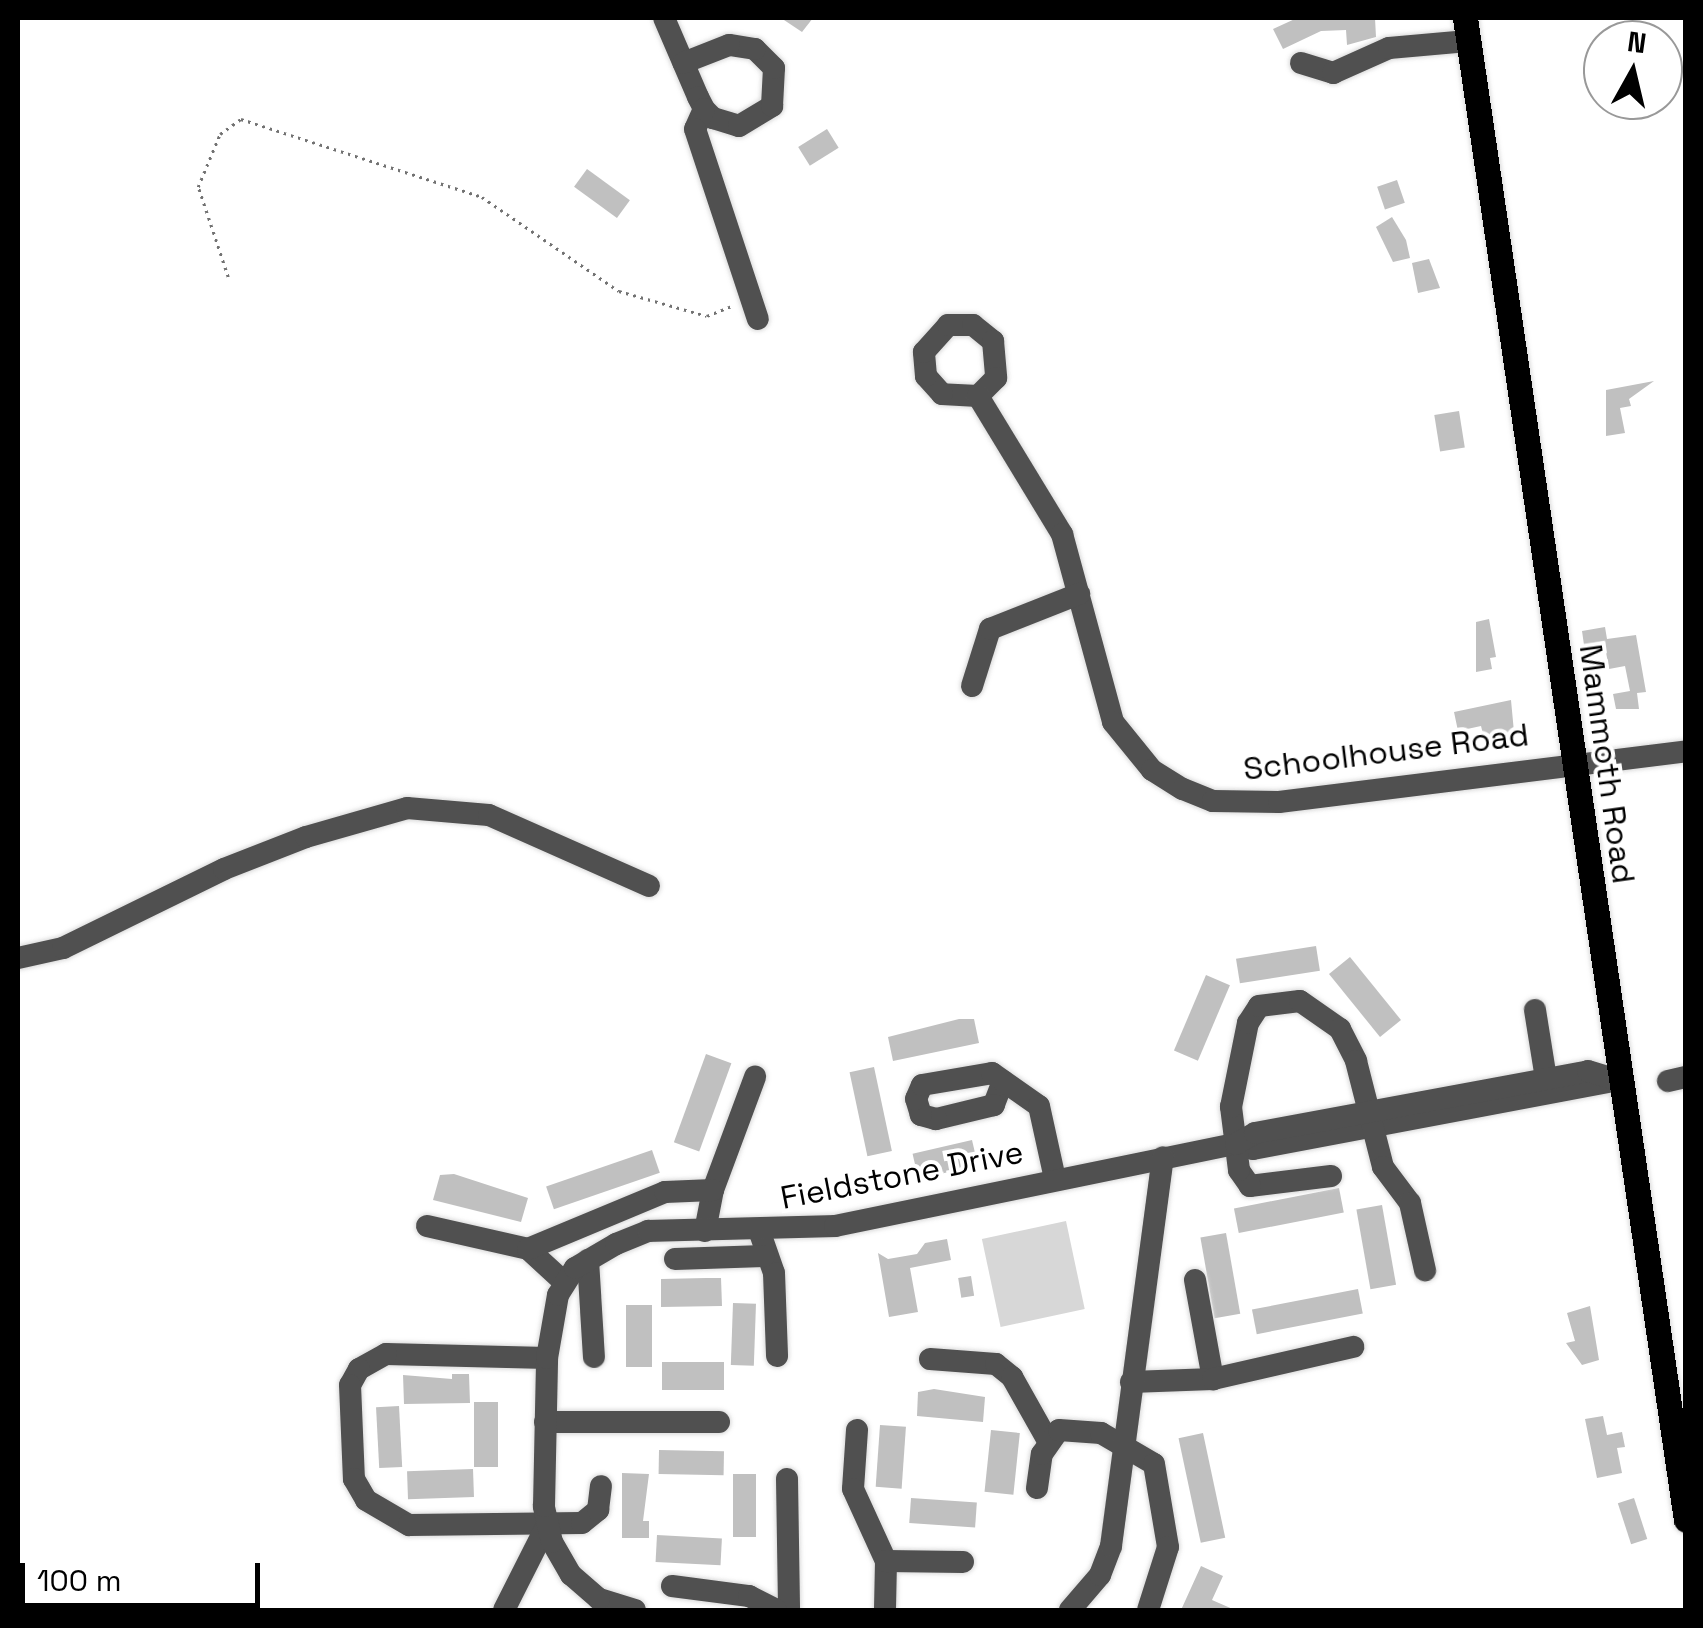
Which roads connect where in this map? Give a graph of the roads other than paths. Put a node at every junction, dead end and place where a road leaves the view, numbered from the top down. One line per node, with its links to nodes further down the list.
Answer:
1 (664, 18): 3 (street)
2 (1467, 30): 4 (street); 11 (main road, Mammoth Road)
3 (683, 63): 5 (street); 5 (street)
4 (1301, 63)
5 (704, 109): 6 (street)
6 (754, 309)
7 (978, 396): 8 (street, Schoolhouse Road)
8 (1078, 594): 9 (street); 11 (street, Schoolhouse Road)
9 (972, 686)
10 (1686, 751): 11 (street, Schoolhouse Road)
11 (1575, 762): 17 (main road, Mammoth Road)
12 (649, 886): 13 (street)
13 (18, 958)
14 (1535, 1010): 16 (street)
15 (756, 1077): 24 (street)
16 (1546, 1079): 17 (street, Fieldstone Drive); 19 (street, Fieldstone Drive)
17 (1618, 1080): 19 (street, Fieldstone Drive); 49 (main road, Mammoth Road)
18 (1003, 1081): 23 (street)
19 (1368, 1120): 20 (street, Fieldstone Drive); 20 (street); 31 (street)
20 (1236, 1144): 21 (street, Fieldstone Drive); 22 (street)
21 (1163, 1156): 23 (street, Fieldstone Drive); 40 (street)
22 (1330, 1176)
23 (1055, 1179): 27 (street, Fieldstone Drive)
24 (713, 1190): 26 (street); 28 (street)
25 (427, 1226): 28 (street)
26 (705, 1231): 27 (street, Fieldstone Drive); 30 (street, Fieldstone Drive)
27 (762, 1244): 29 (street); 36 (street)
28 (528, 1249): 33 (street)
29 (675, 1259)
30 (588, 1260): 33 (street, Fieldstone Drive); 35 (street)
31 (1425, 1270)
32 (1196, 1280): 39 (street)
33 (564, 1282): 37 (street)
34 (1352, 1348): 39 (street)
35 (594, 1356)
36 (777, 1356)
37 (547, 1358): 41 (street); 50 (street)
38 (930, 1358): 44 (street)
39 (1213, 1378): 40 (street)
40 (1131, 1382): 45 (street)
41 (545, 1422): 42 (street); 50 (street)
42 (719, 1422)
43 (857, 1430): 51 (street)
44 (1048, 1439): 45 (street); 48 (street)
45 (1126, 1447): 59 (street); 60 (street)
46 (787, 1480): 57 (street)
47 (601, 1486): 50 (street)
48 (1037, 1488)
49 (1686, 1520)
50 (547, 1525): 54 (street); 55 (street)
51 (886, 1561): 52 (street); 58 (street)
52 (963, 1562)
53 (672, 1586): 56 (street)
54 (504, 1610)
55 (635, 1610)
56 (776, 1610)
57 (789, 1610)
58 (884, 1610)
59 (1070, 1610)
60 (1148, 1610)

